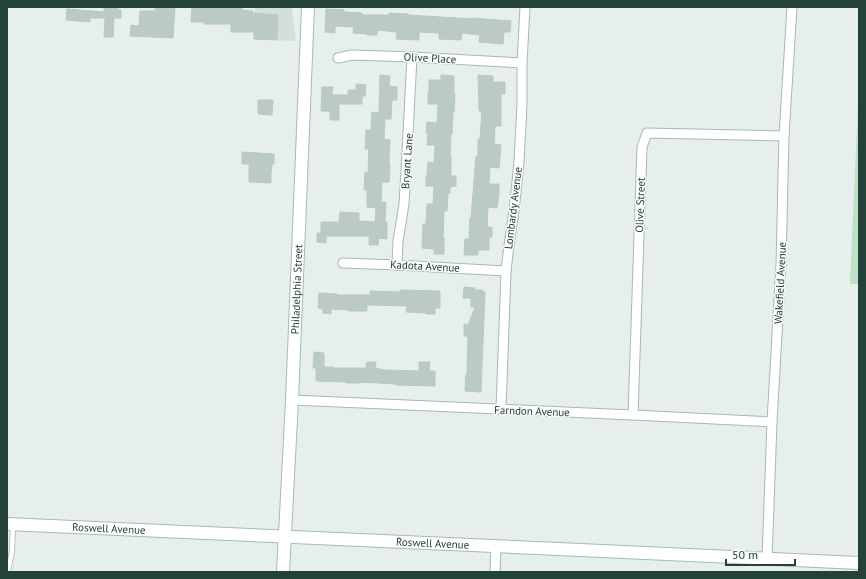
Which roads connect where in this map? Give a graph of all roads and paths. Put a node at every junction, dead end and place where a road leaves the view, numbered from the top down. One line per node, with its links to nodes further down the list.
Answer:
1 (308, 7): 11 (street, Philadelphia Street)
2 (525, 7): 6 (street, Lombardy Avenue)
3 (792, 7): 7 (street, Wakefield Avenue)
4 (412, 57): 5 (street, Olive Place); 6 (street, Olive Place); 9 (street, Bryant Lane)
5 (338, 58)
6 (522, 63): 10 (street, Lombardy Avenue)
7 (784, 136): 13 (street, Olive Street); 14 (street, Wakefield Avenue)
8 (343, 263): 9 (street, Kadota Avenue)
9 (398, 265): 10 (street, Kadota Avenue)
10 (506, 271): 12 (street, Lombardy Avenue)
11 (292, 400): 12 (street, Farndon Avenue); 16 (street, Philadelphia Street)
12 (502, 409): 13 (street, Farndon Avenue)
13 (633, 415): 14 (street, Farndon Avenue)
14 (772, 422): 18 (street, Wakefield Avenue)
15 (10, 524): 16 (street, Roswell Avenue); 20 (lane)
16 (285, 536): 17 (street, Roswell Avenue); 21 (street, Philadelphia Street)
17 (496, 547): 18 (street, Roswell Avenue); 22 (street)
18 (767, 559): 19 (street, Roswell Avenue)
19 (859, 563)
20 (8, 572)
21 (283, 572)
22 (495, 572)

